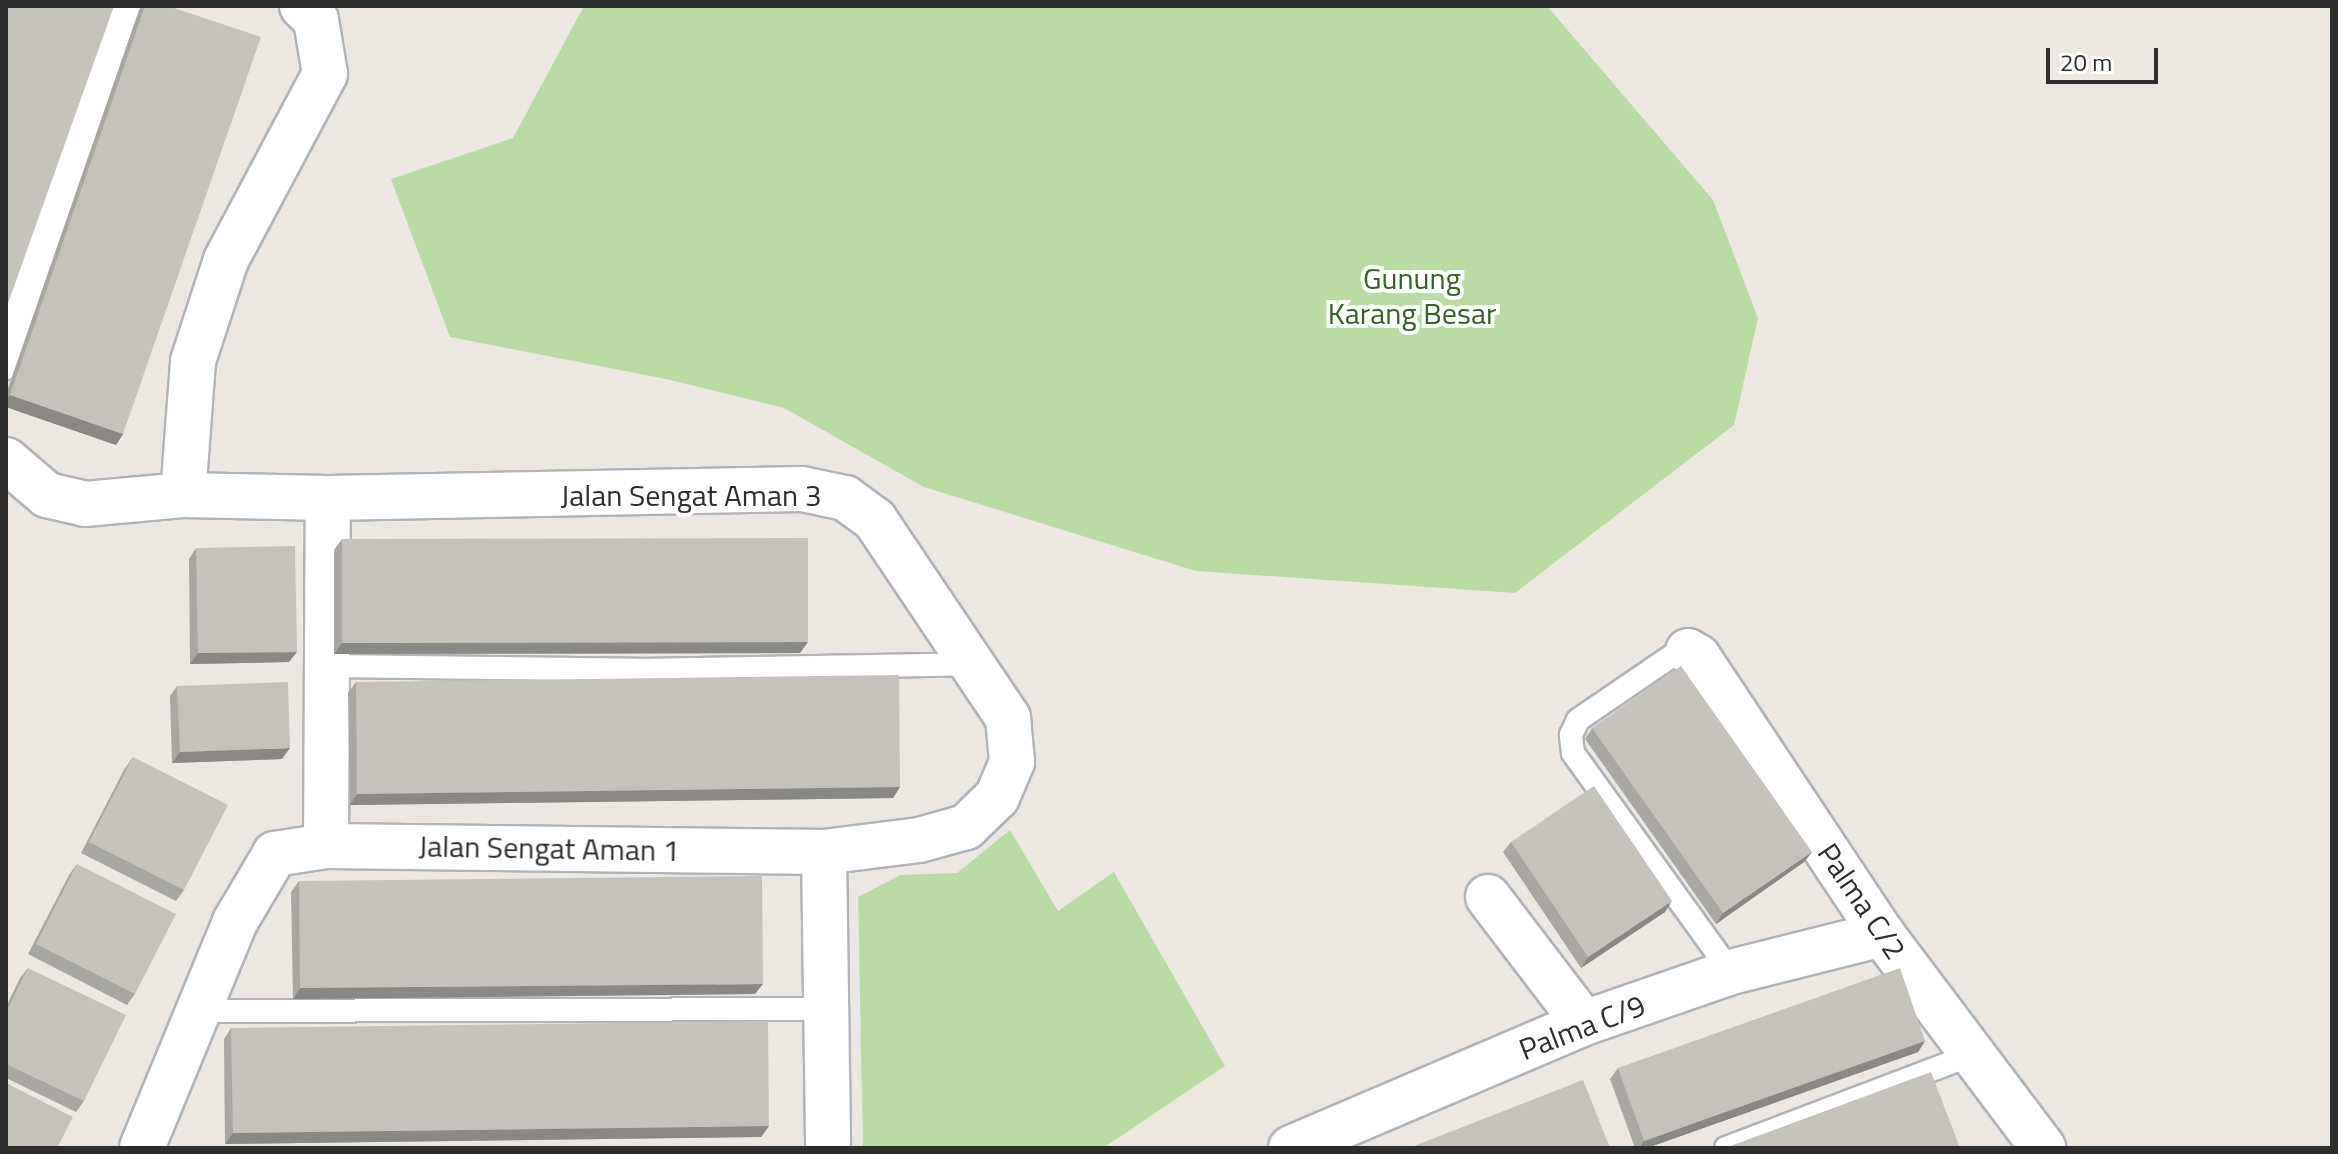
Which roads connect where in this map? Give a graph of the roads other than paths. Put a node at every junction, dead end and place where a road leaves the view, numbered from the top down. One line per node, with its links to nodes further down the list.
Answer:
1 (135, 6): 3 (street)
2 (302, 6): 5 (street)
3 (6, 357)
4 (6, 460): 5 (street, Jalan Sengat Aman 3)
5 (183, 495): 6 (street, Jalan Sengat Aman 3)
6 (328, 498): 8 (street, Jalan Sengat Aman 3); 9 (street)
7 (1688, 651): 13 (street, Palma C/2); 14 (lane)
8 (972, 664): 9 (lane); 11 (street, Jalan Sengat Aman 3)
9 (328, 666): 10 (street)
10 (326, 846): 11 (street, Jalan Sengat Aman 1); 16 (street, Jalan Sengat Aman 1)
11 (824, 852): 15 (street)
12 (1488, 897): 17 (street)
13 (1882, 934): 14 (street, Palma C/9); 18 (street, Palma C/2)
14 (1731, 972): 17 (street, Palma C/9)
15 (827, 1009): 16 (lane); 20 (street)
16 (197, 1011): 19 (street)
17 (1584, 1023): 21 (street, Palma C/9)
18 (1971, 1055): 22 (lane); 23 (street, Palma C/2)
19 (142, 1148)
20 (828, 1148)
21 (1291, 1148)
22 (1726, 1148)
23 (2043, 1148)

